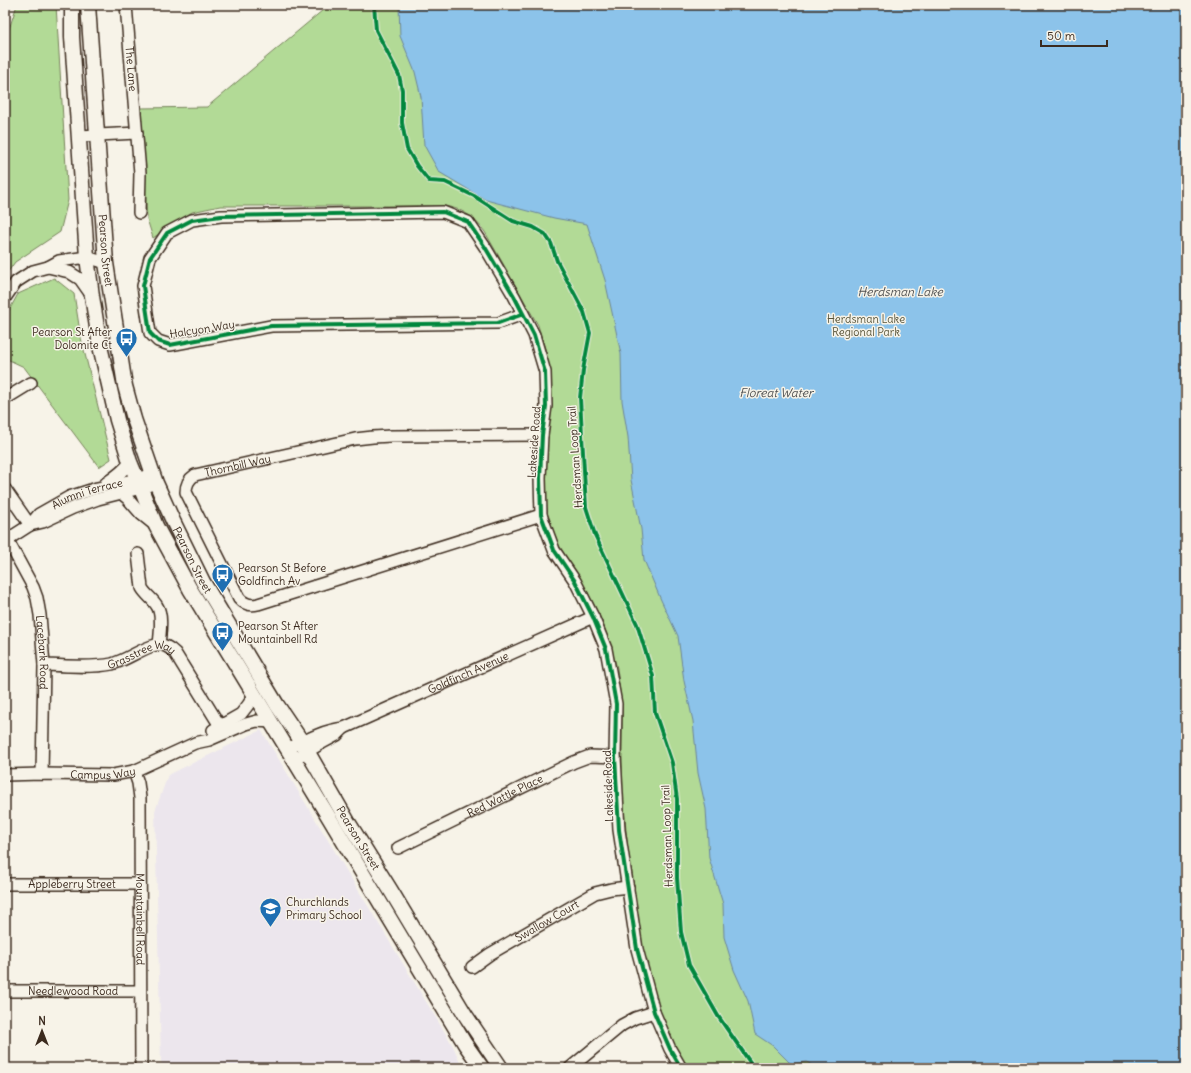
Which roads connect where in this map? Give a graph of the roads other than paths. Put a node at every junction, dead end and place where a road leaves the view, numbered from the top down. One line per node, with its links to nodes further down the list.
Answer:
1 (72, 5): 6 (main road, Pearson Street)
2 (88, 5): 5 (main road, Pearson Street)
3 (126, 5): 4 (street, The Lane)
4 (137, 133): 5 (street); 8 (street, The Lane)
5 (97, 135): 6 (street); 10 (main road, Pearson Street)
6 (79, 136): 9 (main road, Pearson Street)
7 (443, 212): 14 (street, Lakeside Road); 14 (street, Halcyon Way)
8 (139, 213)
9 (87, 256): 10 (street); 11 (street); 12 (main road, Pearson Street)
10 (106, 264): 19 (main road, Pearson Street)
11 (48, 267): 12 (street); 13 (street)
12 (92, 296): 18 (main road, Pearson Street)
13 (5, 298)
14 (523, 314): 17 (street, Lakeside Road)
15 (31, 383): 16 (street)
16 (5, 399)
17 (542, 435): 24 (street, Lakeside Road); 24 (street, Thornbill Way)
18 (130, 462): 20 (main road, Pearson Street); 21 (street)
19 (154, 479): 20 (street, Alumni Terrace); 36 (main road, Pearson Street)
20 (139, 484): 21 (street, Alumni Terrace); 23 (street, Alumni Terrace); 26 (main road, Pearson Street)
21 (97, 488): 25 (street, Alumni Terrace)
22 (5, 489): 25 (street)
23 (120, 493): 25 (street, Alumni Terrace); 26 (street)
24 (541, 515): 29 (street, Lakeside Road)
25 (30, 525): 27 (street, Alumni Terrace)
26 (156, 526): 32 (main road, Pearson Street)
27 (6, 540): 31 (street, Lacebark Road)
28 (138, 554): 30 (street)
29 (592, 616): 36 (street, Goldfinch Avenue); 38 (street, Lakeside Road)
30 (159, 645): 31 (street, Grasstree Way); 34 (street, Grasstree Way)
31 (44, 665): 40 (street, Lacebark Road)
32 (255, 694): 33 (main road, Pearson Street); 34 (street, Campus Way)
33 (271, 722): 35 (street, Campus Way); 37 (main road, Pearson Street)
34 (220, 726): 35 (street, Campus Way)
35 (195, 743): 39 (street, Campus Way)
36 (305, 746): 37 (street, Goldfinch Avenue); 50 (main road, Pearson Street)
37 (291, 754): 52 (main road, Pearson Street)
38 (615, 756): 42 (street, Red Wattle Place); 45 (street, Lakeside Road)
39 (134, 771): 40 (street, Campus Way); 44 (street, Mountainbell Road)
40 (42, 774): 41 (street, Campus Way)
41 (5, 775)
42 (398, 848)
43 (5, 884): 44 (street, Appleberry Street)
44 (140, 884): 48 (street, Mountainbell Road)
45 (628, 887): 46 (street, Swallow Court); 49 (street, Lakeside Road)
46 (472, 967)
47 (5, 991): 48 (street, Needlewood Road)
48 (140, 991): 51 (street, Mountainbell Road)
49 (654, 1012): 53 (street); 54 (street, Lakeside Road)
50 (498, 1067)
51 (141, 1068)
52 (482, 1068)
53 (570, 1068)
54 (681, 1068)

